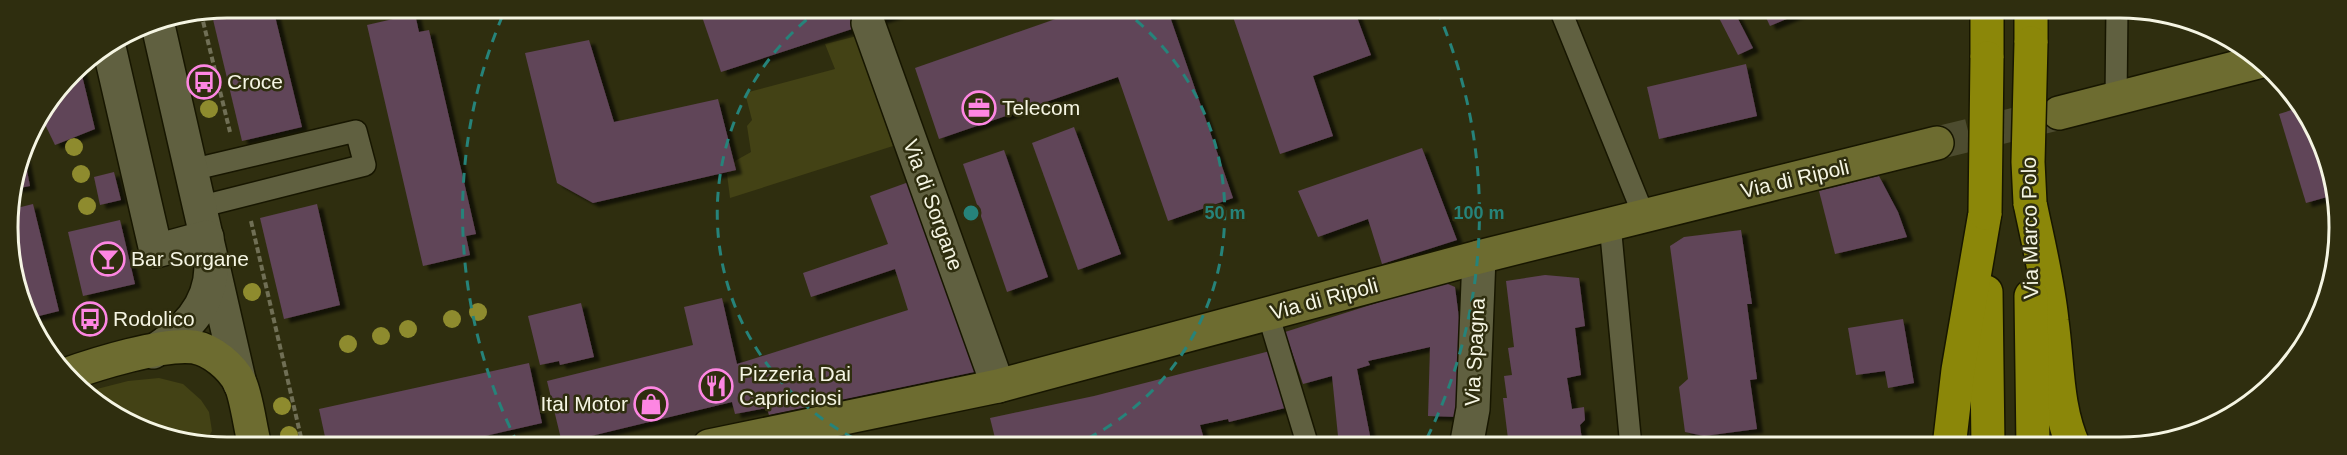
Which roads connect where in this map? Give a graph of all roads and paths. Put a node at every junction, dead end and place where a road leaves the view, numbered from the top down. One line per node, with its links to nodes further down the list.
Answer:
1 (1564, 18): 18 (lane)
2 (1987, 18): 17 (highway, Via Marco Polo, bridge)
3 (2031, 18): 16 (highway, Via Marco Polo, bridge)
4 (2117, 18): 10 (lane)
5 (203, 20): 13 (path)
6 (868, 24): 26 (street, Via di Sorgane)
7 (159, 29): 14 (street)
8 (110, 53): 20 (street)
9 (2250, 64): 10 (street)
10 (2116, 99): 11 (street)
11 (2059, 113)
12 (1937, 143): 18 (street, Via di Ripoli)
13 (236, 159): 14 (lane); 15 (lane)
14 (191, 170): 20 (street)
15 (245, 196): 20 (lane); 28 (path)
16 (2030, 203): 35 (highway, Via Marco Polo); 36 (highway)
17 (1985, 213): 33 (highway); 34 (highway, Via Marco Polo)
18 (1644, 216): 19 (street, Via di Ripoli)
19 (1610, 224): 21 (street, Via di Ripoli); 32 (lane)
20 (206, 233): 23 (street); 25 (street)
21 (1479, 257): 22 (street, Via di Ripoli); 31 (street, Via Spagna)
22 (1268, 314): 26 (street, Via di Ripoli); 30 (lane)
23 (153, 352): 24 (street); 25 (street)
24 (75, 372)
25 (240, 384): 27 (street)
26 (998, 386): 29 (street, Via di Ripoli)
27 (248, 437)
28 (301, 437)
29 (752, 437)
30 (1305, 437)
31 (1468, 437)
32 (1630, 437)
33 (1950, 437)
34 (1988, 437)
35 (2033, 437)
36 (2069, 437)

